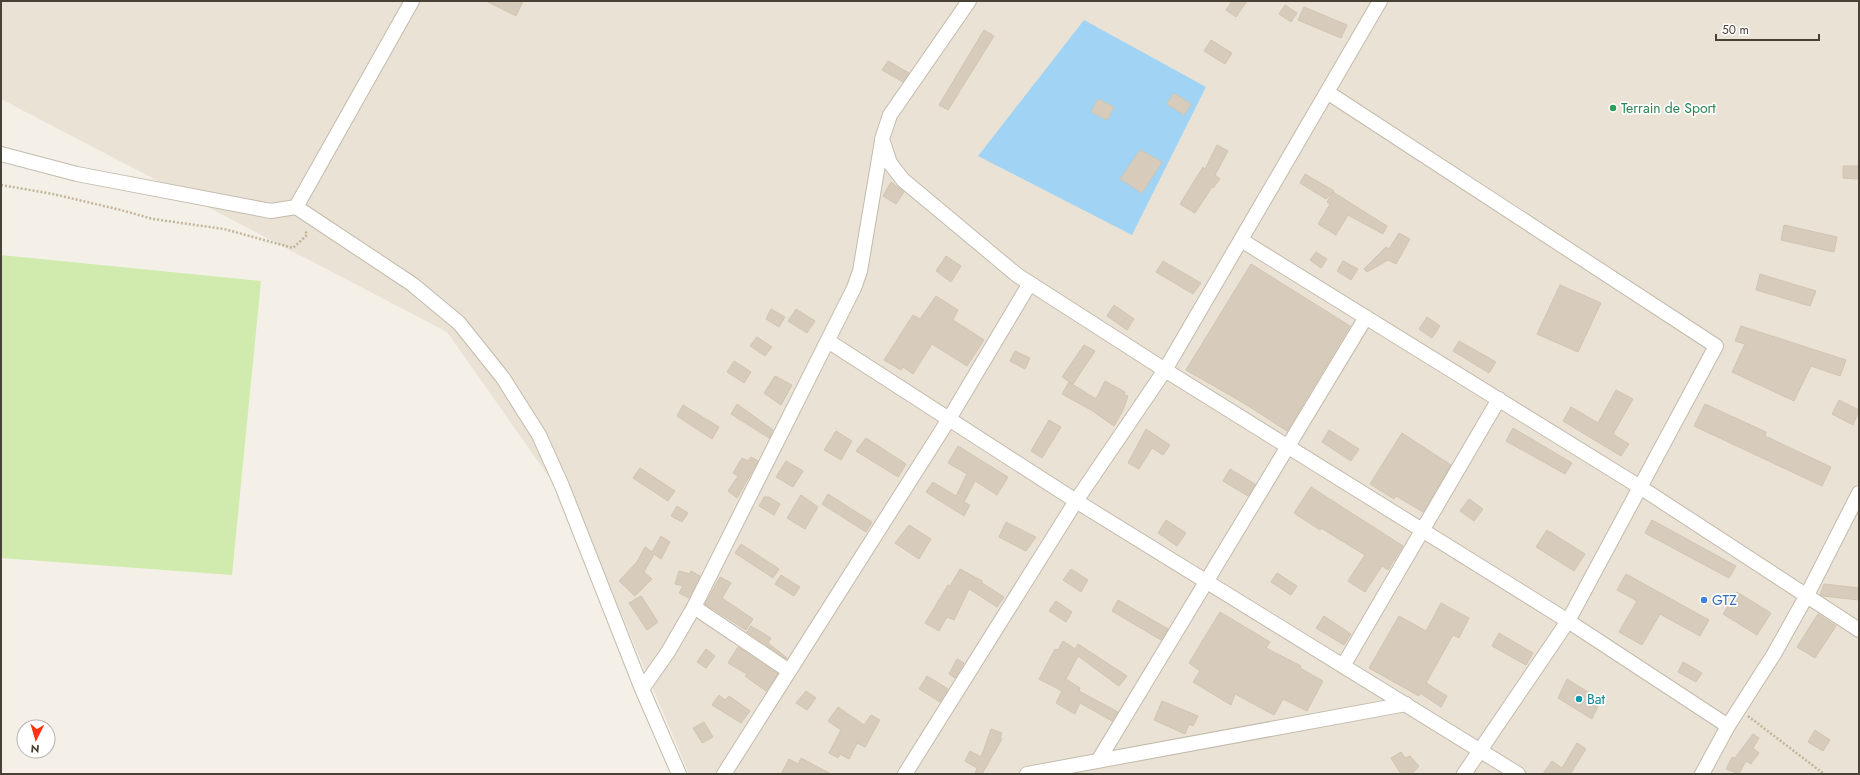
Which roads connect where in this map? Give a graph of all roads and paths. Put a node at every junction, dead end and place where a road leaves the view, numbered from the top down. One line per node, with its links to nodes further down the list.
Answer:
1 (412, 1): 8 (street)
2 (969, 1): 5 (street)
3 (1380, 1): 4 (street)
4 (1327, 92): 10 (street); 18 (street)
5 (882, 139): 11 (street); 13 (street)
6 (1, 154): 8 (street)
7 (1, 185): 9 (path)
8 (296, 207): 29 (street)
9 (304, 228)
10 (1241, 240): 12 (street); 14 (street)
11 (1030, 283): 14 (street); 16 (street)
12 (1366, 317): 15 (street); 17 (street)
13 (828, 341): 16 (street); 24 (street)
14 (1165, 370): 17 (street); 20 (street)
15 (1498, 399): 18 (street); 21 (street)
16 (949, 419): 20 (street); 28 (street)
17 (1289, 447): 21 (street); 22 (street)
18 (1640, 487): 23 (street); 25 (street)
19 (1859, 493): 23 (street)
20 (1076, 501): 22 (street); 38 (street)
21 (1422, 531): 25 (street); 27 (street)
22 (1206, 581): 27 (street); 34 (street)
23 (1807, 595): 26 (street); 32 (street)
24 (694, 607): 28 (street); 29 (street)
25 (1568, 621): 32 (street); 33 (street)
26 (1859, 630)
27 (1344, 666): 30 (street)
28 (789, 671): 37 (street)
29 (642, 689): 36 (street)
30 (1406, 704): 33 (street); 34 (street)
31 (1745, 714): 43 (path)
32 (1728, 726): 42 (street)
33 (1481, 750): 40 (street); 41 (street)
34 (1098, 761): 35 (street)
35 (1054, 772): 39 (street)
36 (679, 774)
37 (724, 774)
38 (905, 774)
39 (1027, 774)
40 (1464, 774)
41 (1518, 774)
42 (1702, 774)
43 (1824, 774)

